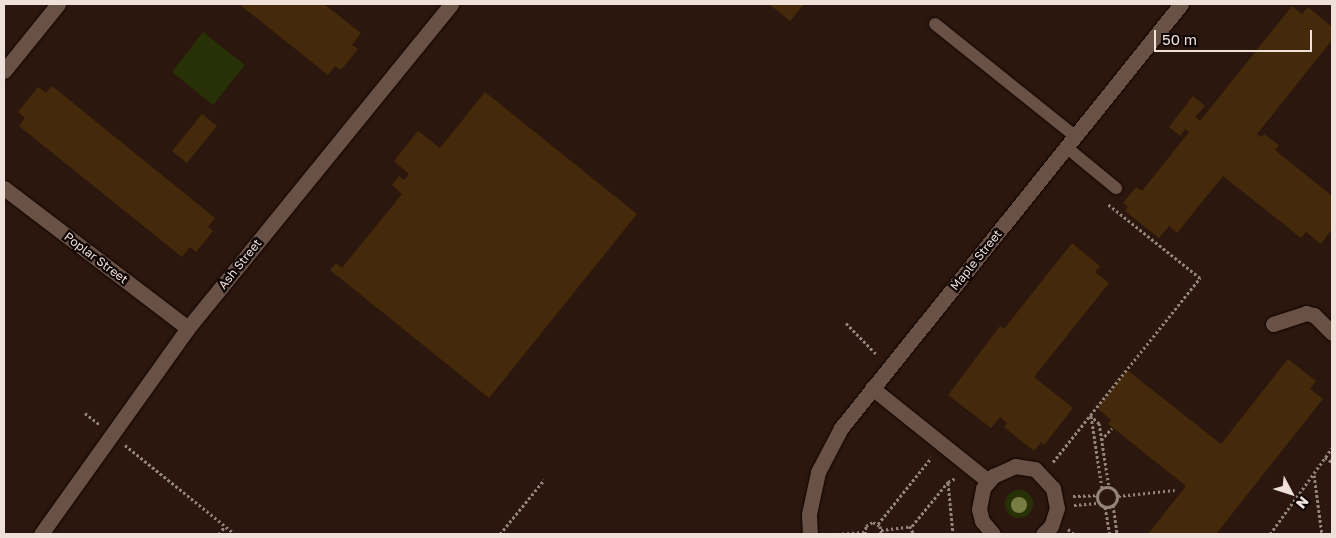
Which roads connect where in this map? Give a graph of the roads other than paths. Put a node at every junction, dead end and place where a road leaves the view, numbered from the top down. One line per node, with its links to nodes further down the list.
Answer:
1 (58, 4): 5 (street)
2 (1181, 4): 6 (street, Maple Street)
3 (443, 7): 10 (street, Ash Street)
4 (935, 24): 6 (lane)
5 (4, 72)
6 (1071, 142): 8 (lane); 12 (street, Maple Street)
7 (4, 188): 10 (street, Poplar Street)
8 (1116, 188)
9 (1272, 324): 11 (street)
10 (188, 328): 16 (street, Ash Street)
11 (1332, 333)
12 (872, 388): 13 (street); 17 (street, Maple Street)
13 (987, 480): 14 (street); 15 (street)
14 (990, 533)
15 (1048, 533)
16 (41, 534)
17 (810, 534)

